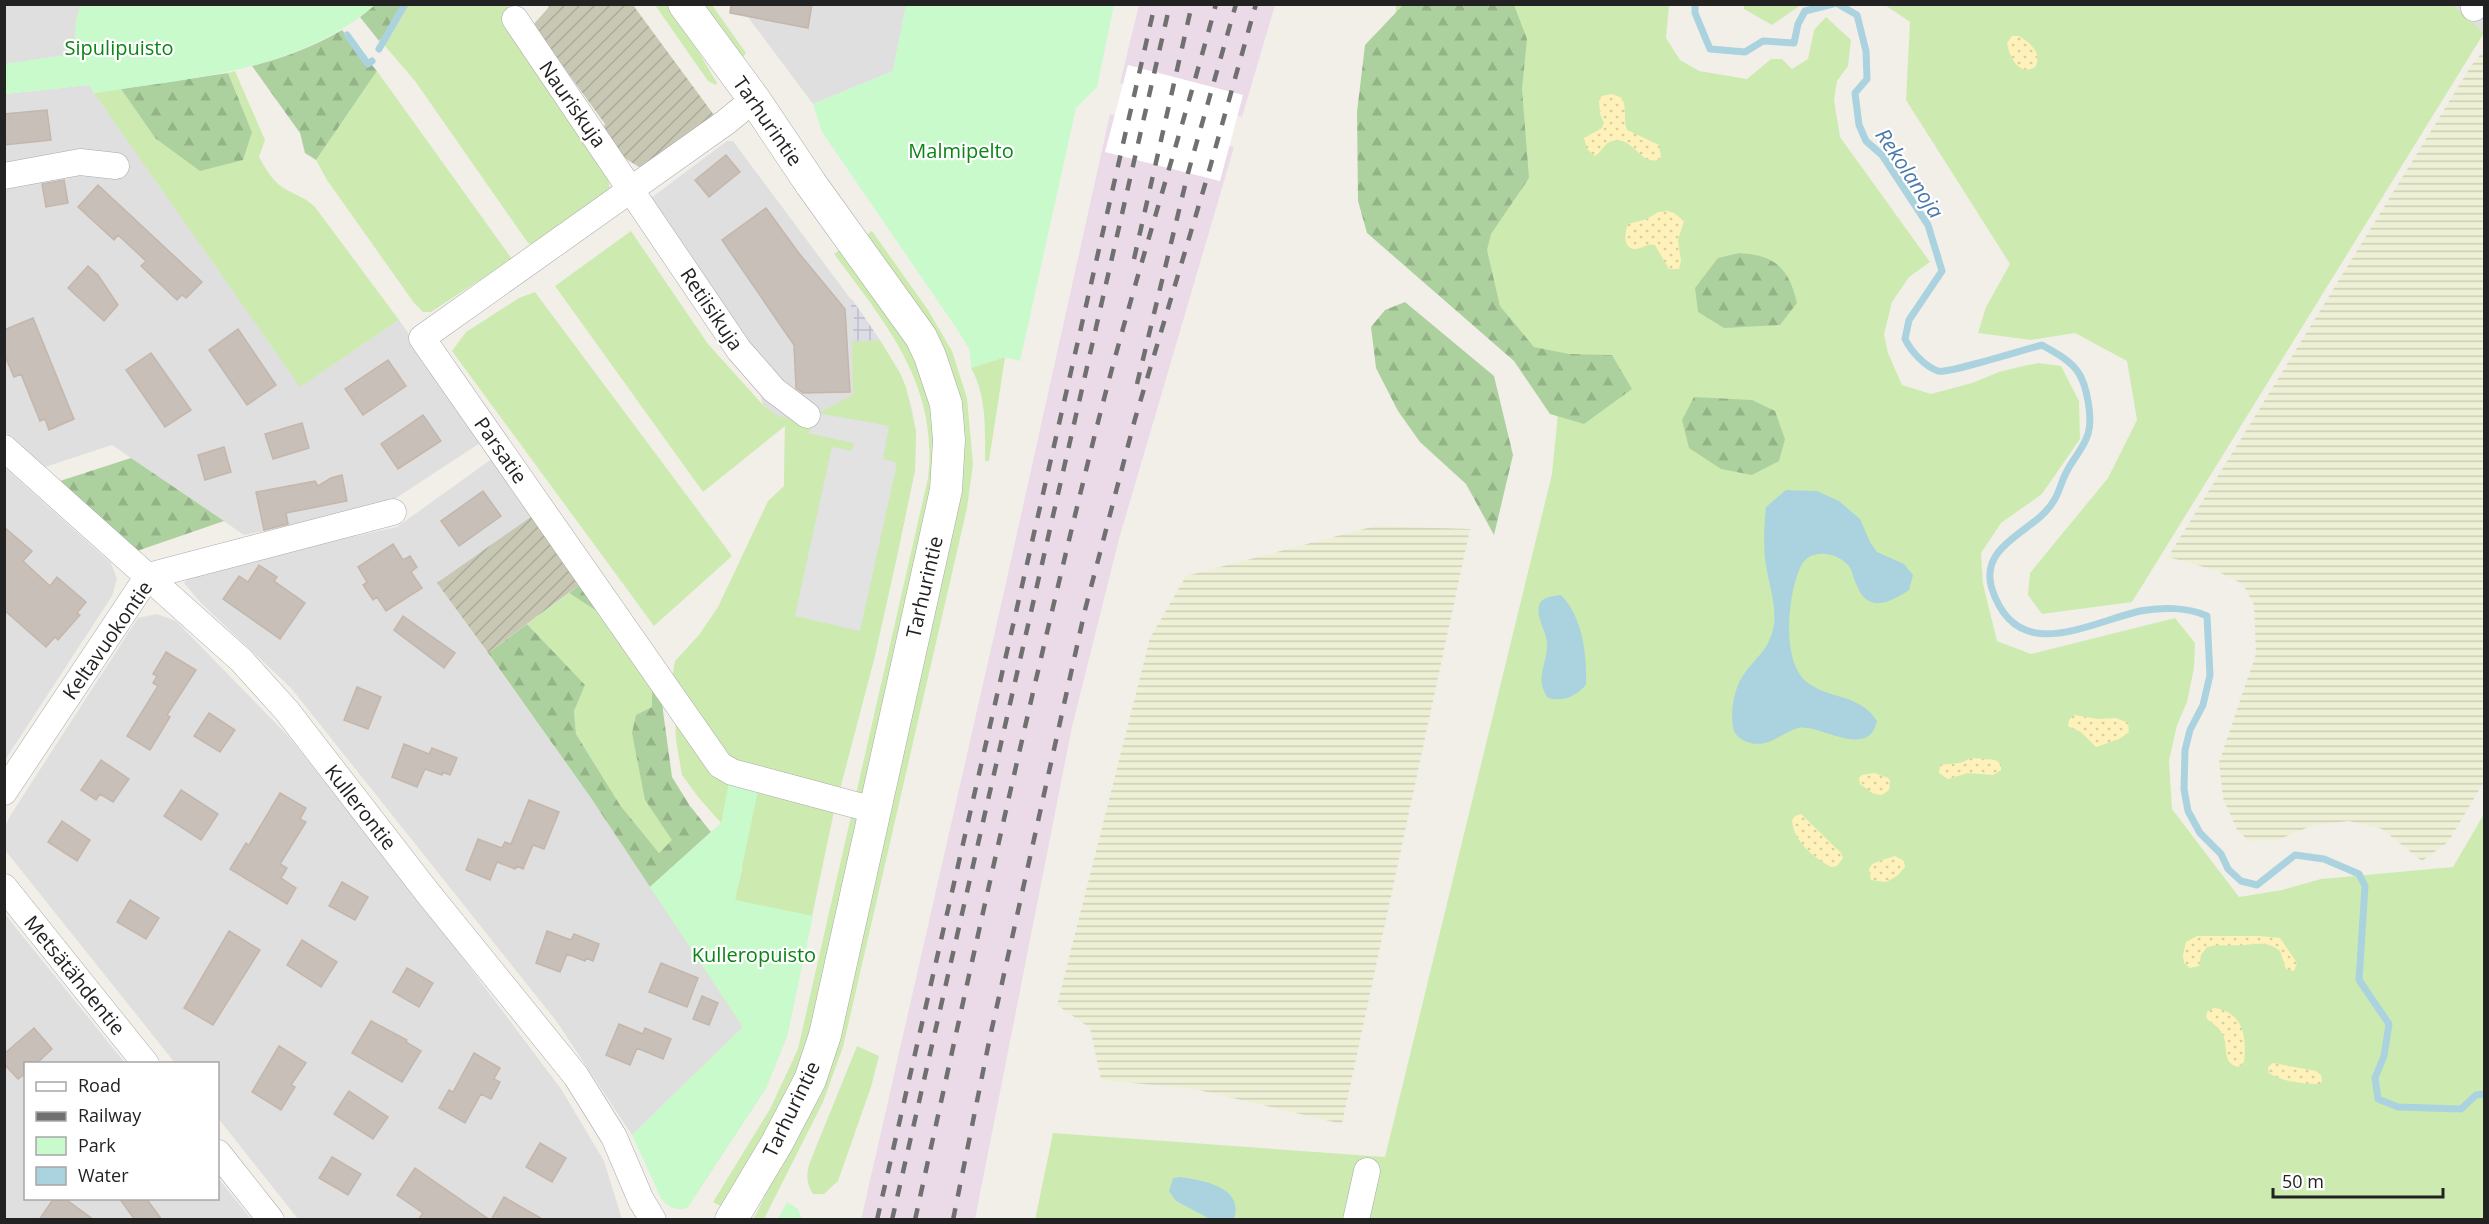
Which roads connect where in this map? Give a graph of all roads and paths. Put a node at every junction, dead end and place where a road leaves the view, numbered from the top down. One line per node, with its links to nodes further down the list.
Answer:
1 (684, 4): 3 (street, Tarhurintie)
2 (515, 19): 6 (street, Nauriskuja)
3 (754, 99): 6 (street, Parsatie); 12 (street, Tarhurintie)
4 (116, 166): 5 (street)
5 (4, 176)
6 (632, 189): 7 (street, Retiisikuja); 12 (street, Parsatie)
7 (807, 415)
8 (4, 448): 10 (street, Kullerontie)
9 (393, 512): 10 (street, Keltavuokontie)
10 (148, 576): 11 (street, Keltavuokontie); 18 (street, Kullerontie)
11 (4, 792)
12 (874, 810): 19 (street, Tarhurintie)
13 (4, 887): 14 (street, Metsätähdentie)
14 (144, 1062)
15 (219, 1154): 17 (street)
16 (1367, 1171): 20 (street)
17 (271, 1220)
18 (653, 1220)
19 (731, 1220)
20 (1356, 1220)

